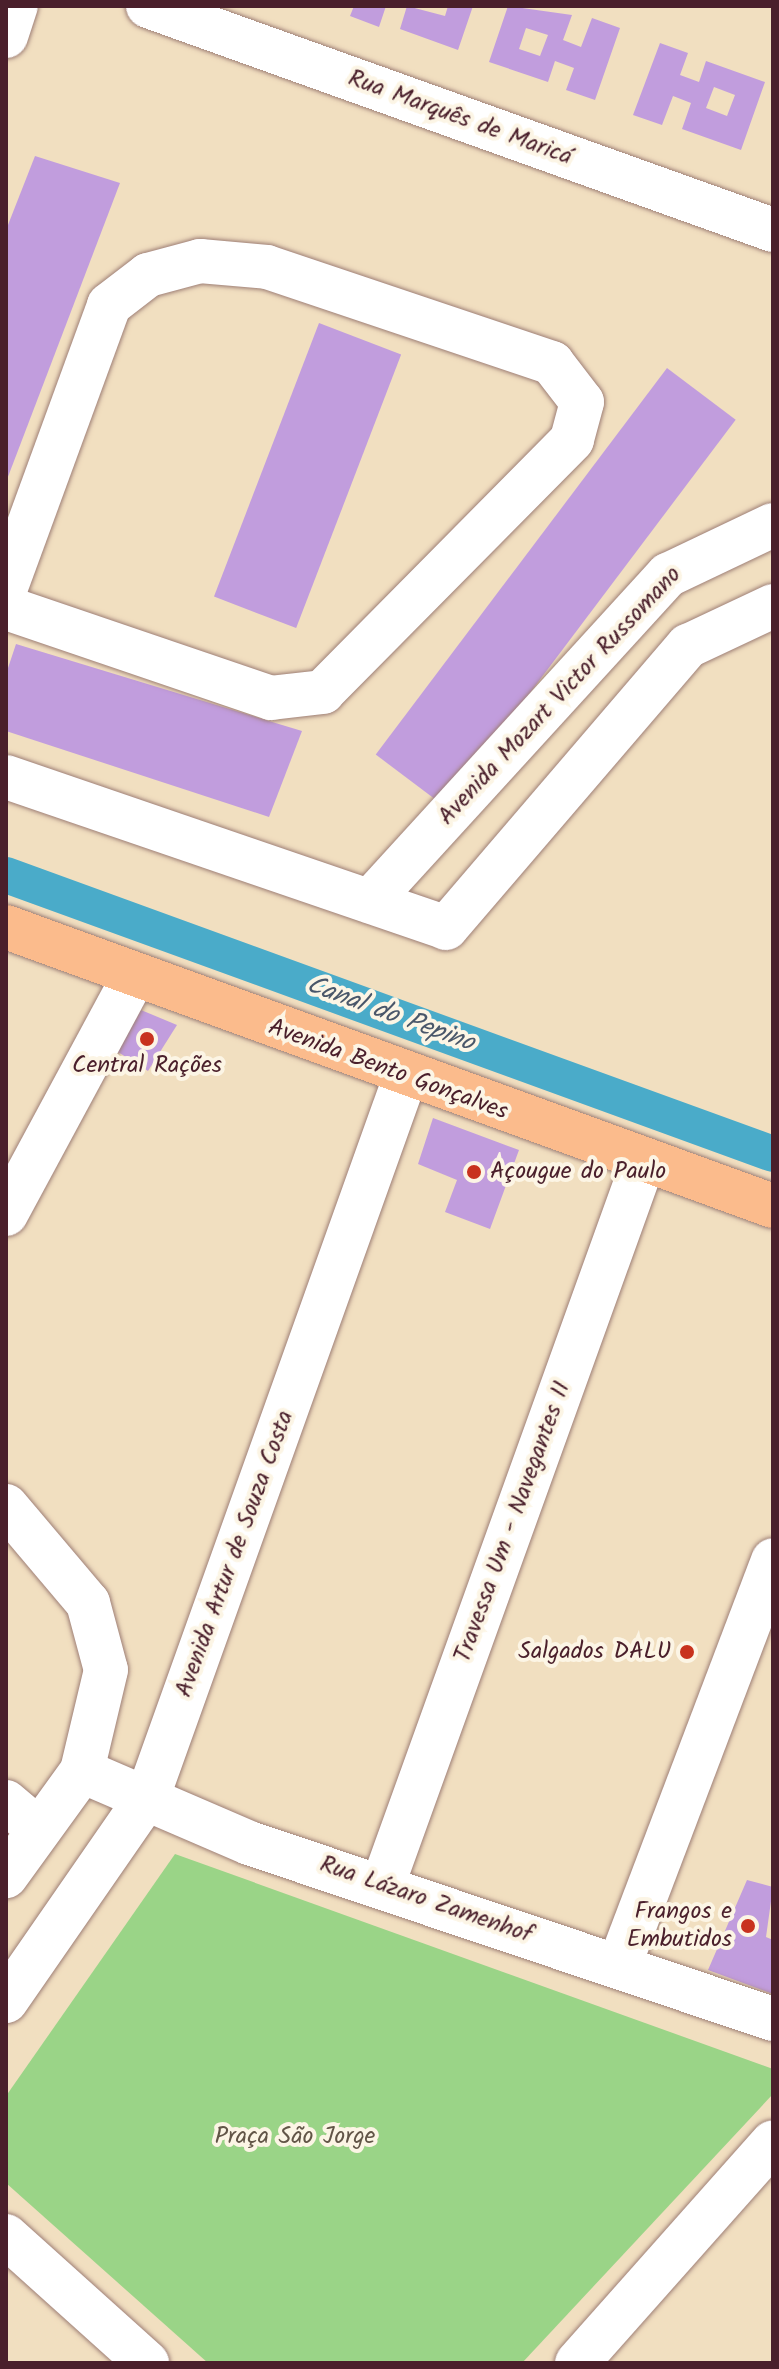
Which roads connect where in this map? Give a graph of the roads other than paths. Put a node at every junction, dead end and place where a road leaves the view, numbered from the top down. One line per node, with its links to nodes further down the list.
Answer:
1 (16, 6): 3 (street)
2 (148, 6): 4 (street, Rua Marquês de Maricá)
3 (6, 36)
4 (773, 230)
5 (773, 525): 10 (street, Avenida Mozart Victor Russomano)
6 (6, 587): 8 (street)
7 (773, 606): 10 (street)
8 (6, 608)
9 (6, 777): 10 (street)
10 (370, 901)
11 (6, 927): 12 (main road, Avenida Bento Gonçalves)
12 (134, 976): 13 (main road, Avenida Bento Gonçalves); 16 (street)
13 (405, 1078): 14 (main road, Avenida Bento Gonçalves); 20 (street, Avenida Artur de Souza Costa)
14 (644, 1160): 15 (main road, Avenida Bento Gonçalves); 24 (street, Travessa Um - Navegantes II)
15 (773, 1206)
16 (6, 1214)
17 (6, 1506): 19 (street)
18 (773, 1560): 25 (street)
19 (82, 1771): 20 (street, Rua Lázaro Zamenhof); 22 (street)
20 (148, 1796): 24 (street, Rua Lázaro Zamenhof); 26 (street, Avenida Artur de Souza Costa)
21 (6, 1802): 22 (street)
22 (39, 1830): 23 (street)
23 (6, 1876)
24 (383, 1884): 25 (street, Rua Lázaro Zamenhof)
25 (619, 1966): 27 (street, Rua Lázaro Zamenhof)
26 (14, 1973)
27 (773, 2019)
28 (773, 2142): 31 (street)
29 (6, 2236): 30 (street)
30 (147, 2363)
31 (577, 2363)

